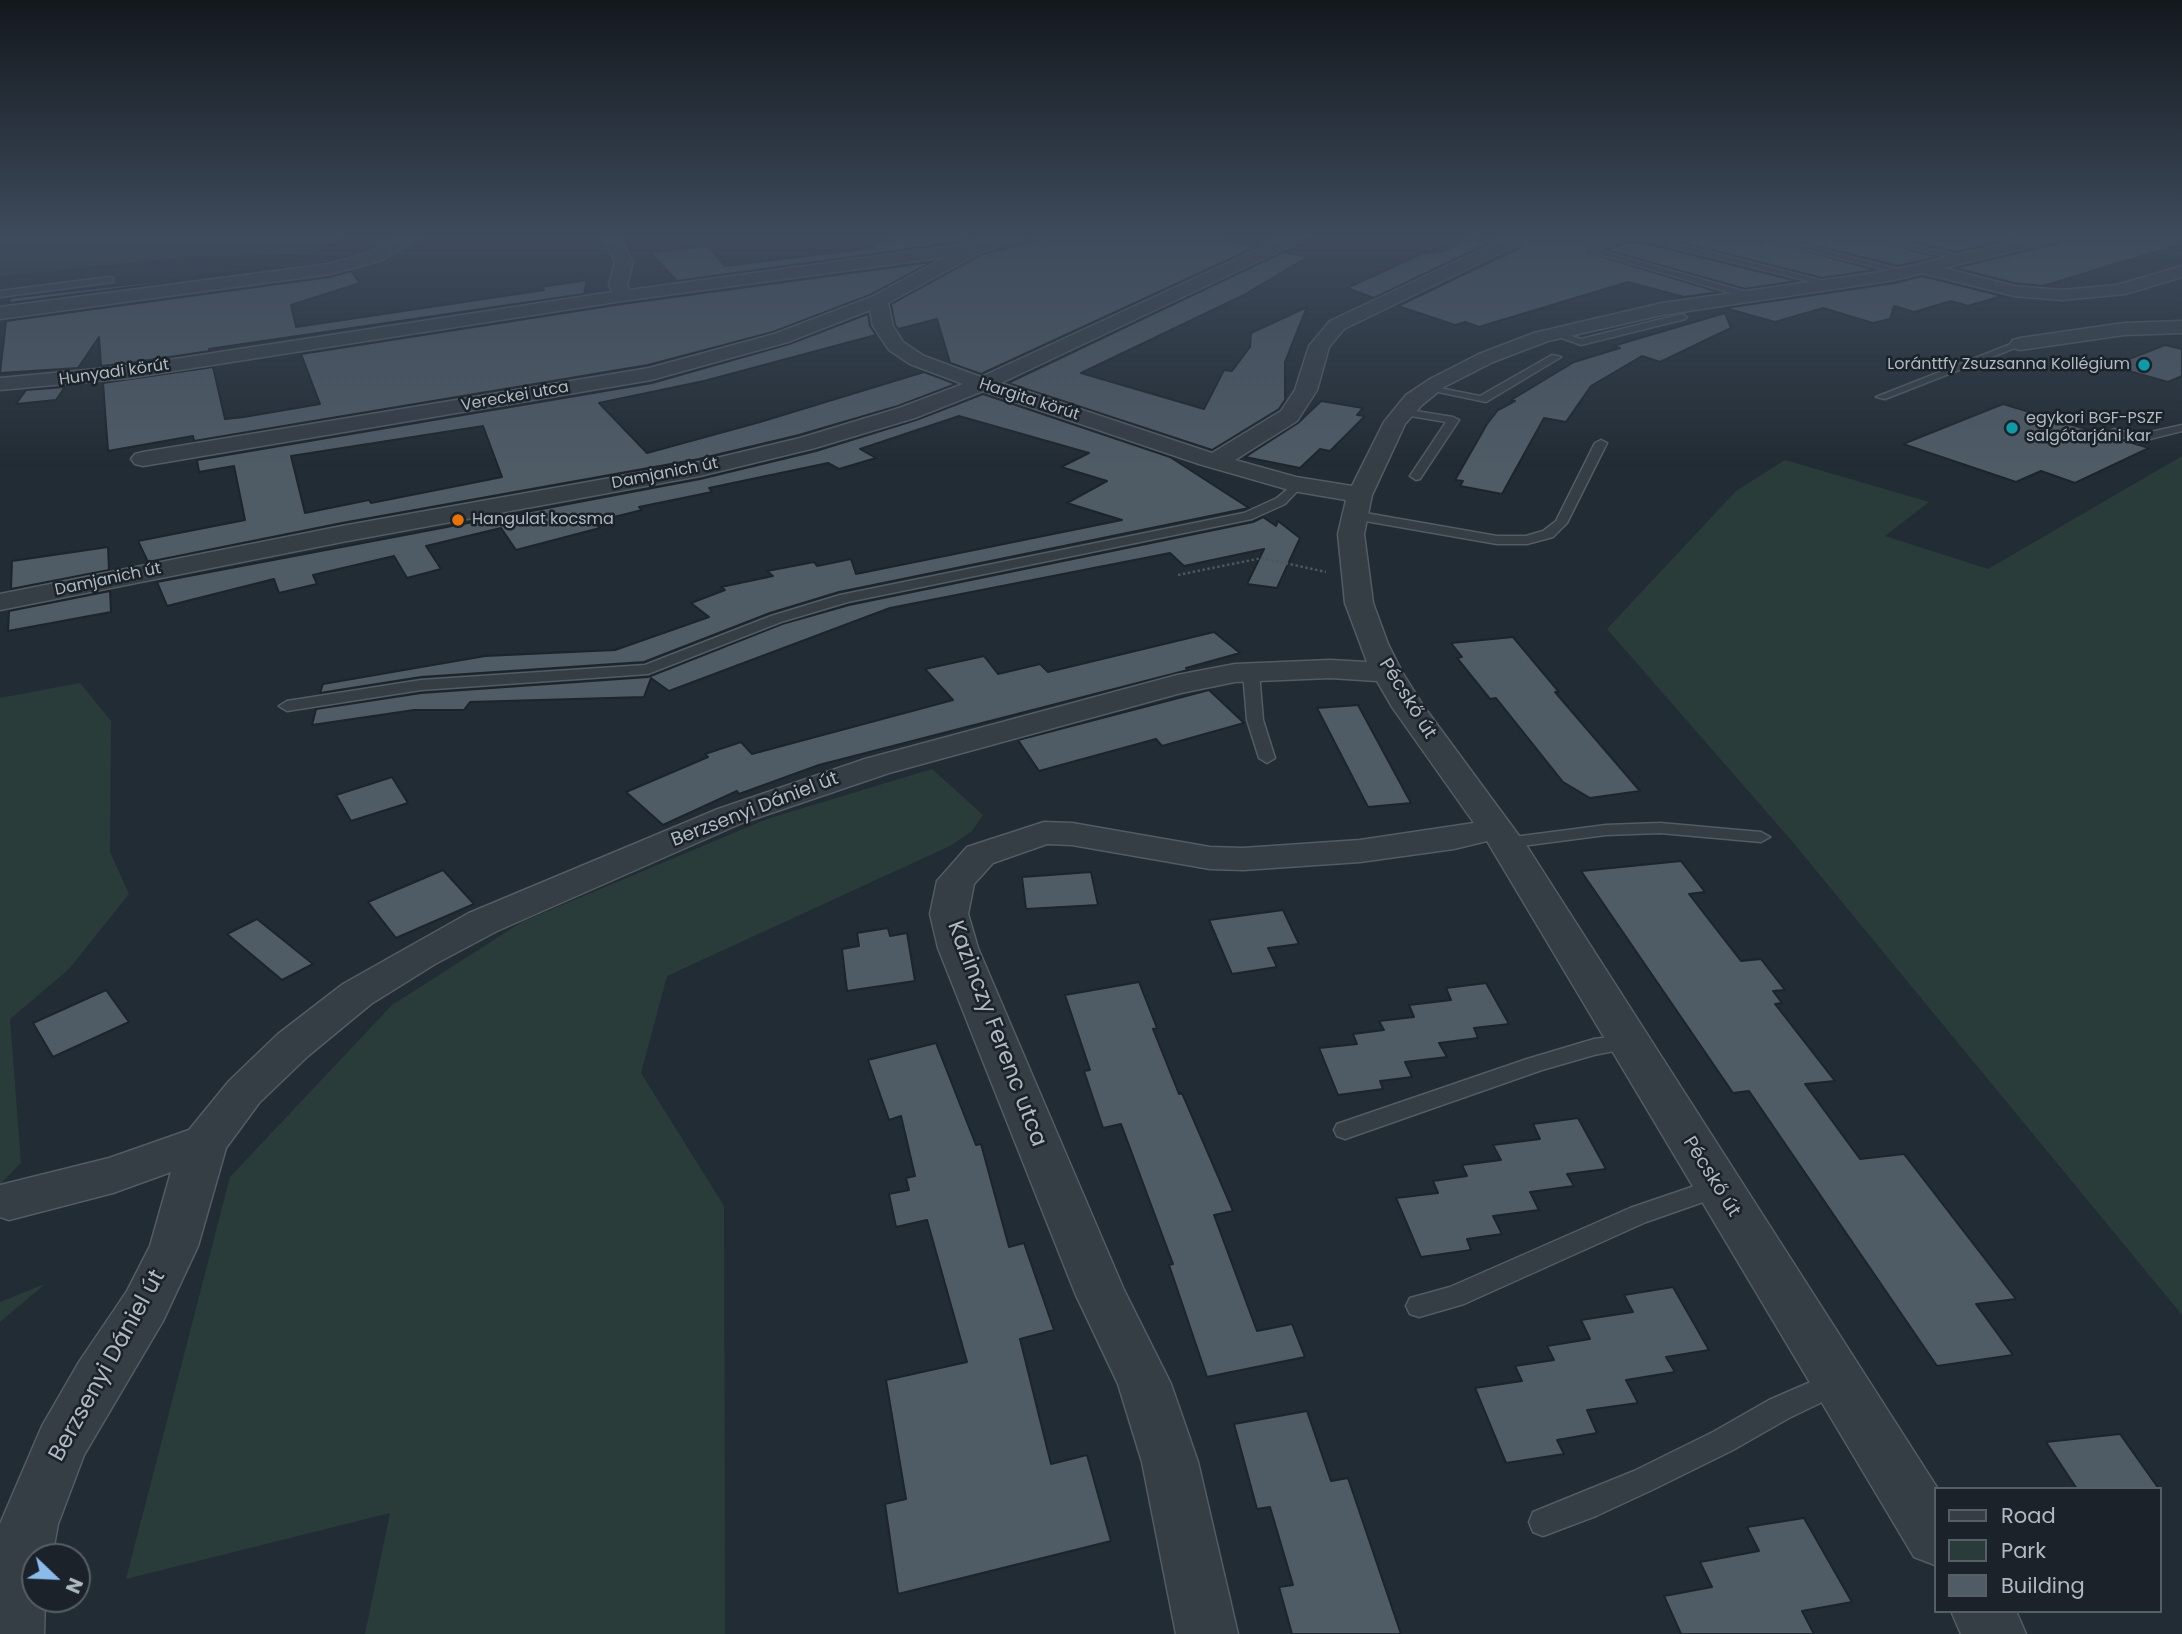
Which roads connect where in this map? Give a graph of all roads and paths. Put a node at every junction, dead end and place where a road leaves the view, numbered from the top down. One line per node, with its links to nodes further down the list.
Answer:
1 (510, 313): 12 (street, Hunyadi körút)
2 (846, 313): 20 (street, Vereckei utca)
3 (880, 313): 13 (street, Hargita körút)
4 (1134, 313): 13 (street, Damjanich út)
5 (1362, 313): 21 (street)
6 (1640, 313): 9 (street, Pécskő út)
7 (1682, 317): 9 (lane)
8 (2182, 327): 10 (street)
9 (1553, 333): 14 (street, Pécskő út)
10 (2020, 344): 15 (lane)
11 (1556, 357): 14 (lane)
12 (0, 384)
13 (982, 384): 21 (street, Hargita körút); 27 (street, Damjanich út)
14 (1429, 389): 16 (street, Pécskő út)
15 (1881, 397)
16 (1403, 412): 22 (lane); 24 (street, Pécskő út)
17 (2182, 428): 18 (lane)
18 (2114, 432)
19 (1601, 443): 24 (lane)
20 (143, 459)
21 (1216, 461): 23 (street, Hargita körút)
22 (1416, 476)
23 (1297, 485): 24 (street, Hargita körút); 30 (lane)
24 (1357, 505): 26 (street, Pécskő út)
25 (1178, 575): 26 (path)
26 (1355, 576): 29 (street, Pécskő út)
27 (0, 602)
28 (1251, 672): 29 (street, Berzsenyi Dániel út); 31 (lane); 36 (street, Berzsenyi Dániel út)
29 (1387, 672): 32 (street, Pécskő út)
30 (287, 706)
31 (1267, 758)
32 (1501, 835): 33 (lane); 34 (street, Pécskő út); 45 (street, Kazinczy Ferenc utca)
33 (1761, 837)
34 (1627, 1042): 35 (lane); 37 (street, Pécskő út)
35 (1345, 1130)
36 (205, 1142): 38 (street); 44 (street, Berzsenyi Dániel út)
37 (1718, 1187): 39 (lane); 40 (street, Pécskő út)
38 (9, 1201)
39 (1419, 1306)
40 (1839, 1382): 41 (lane); 42 (street, Pécskő út)
41 (1543, 1521)
42 (1934, 1536)
43 (1982, 1613): 46 (street)
44 (12, 1634)
45 (1207, 1634)
46 (1995, 1634)

